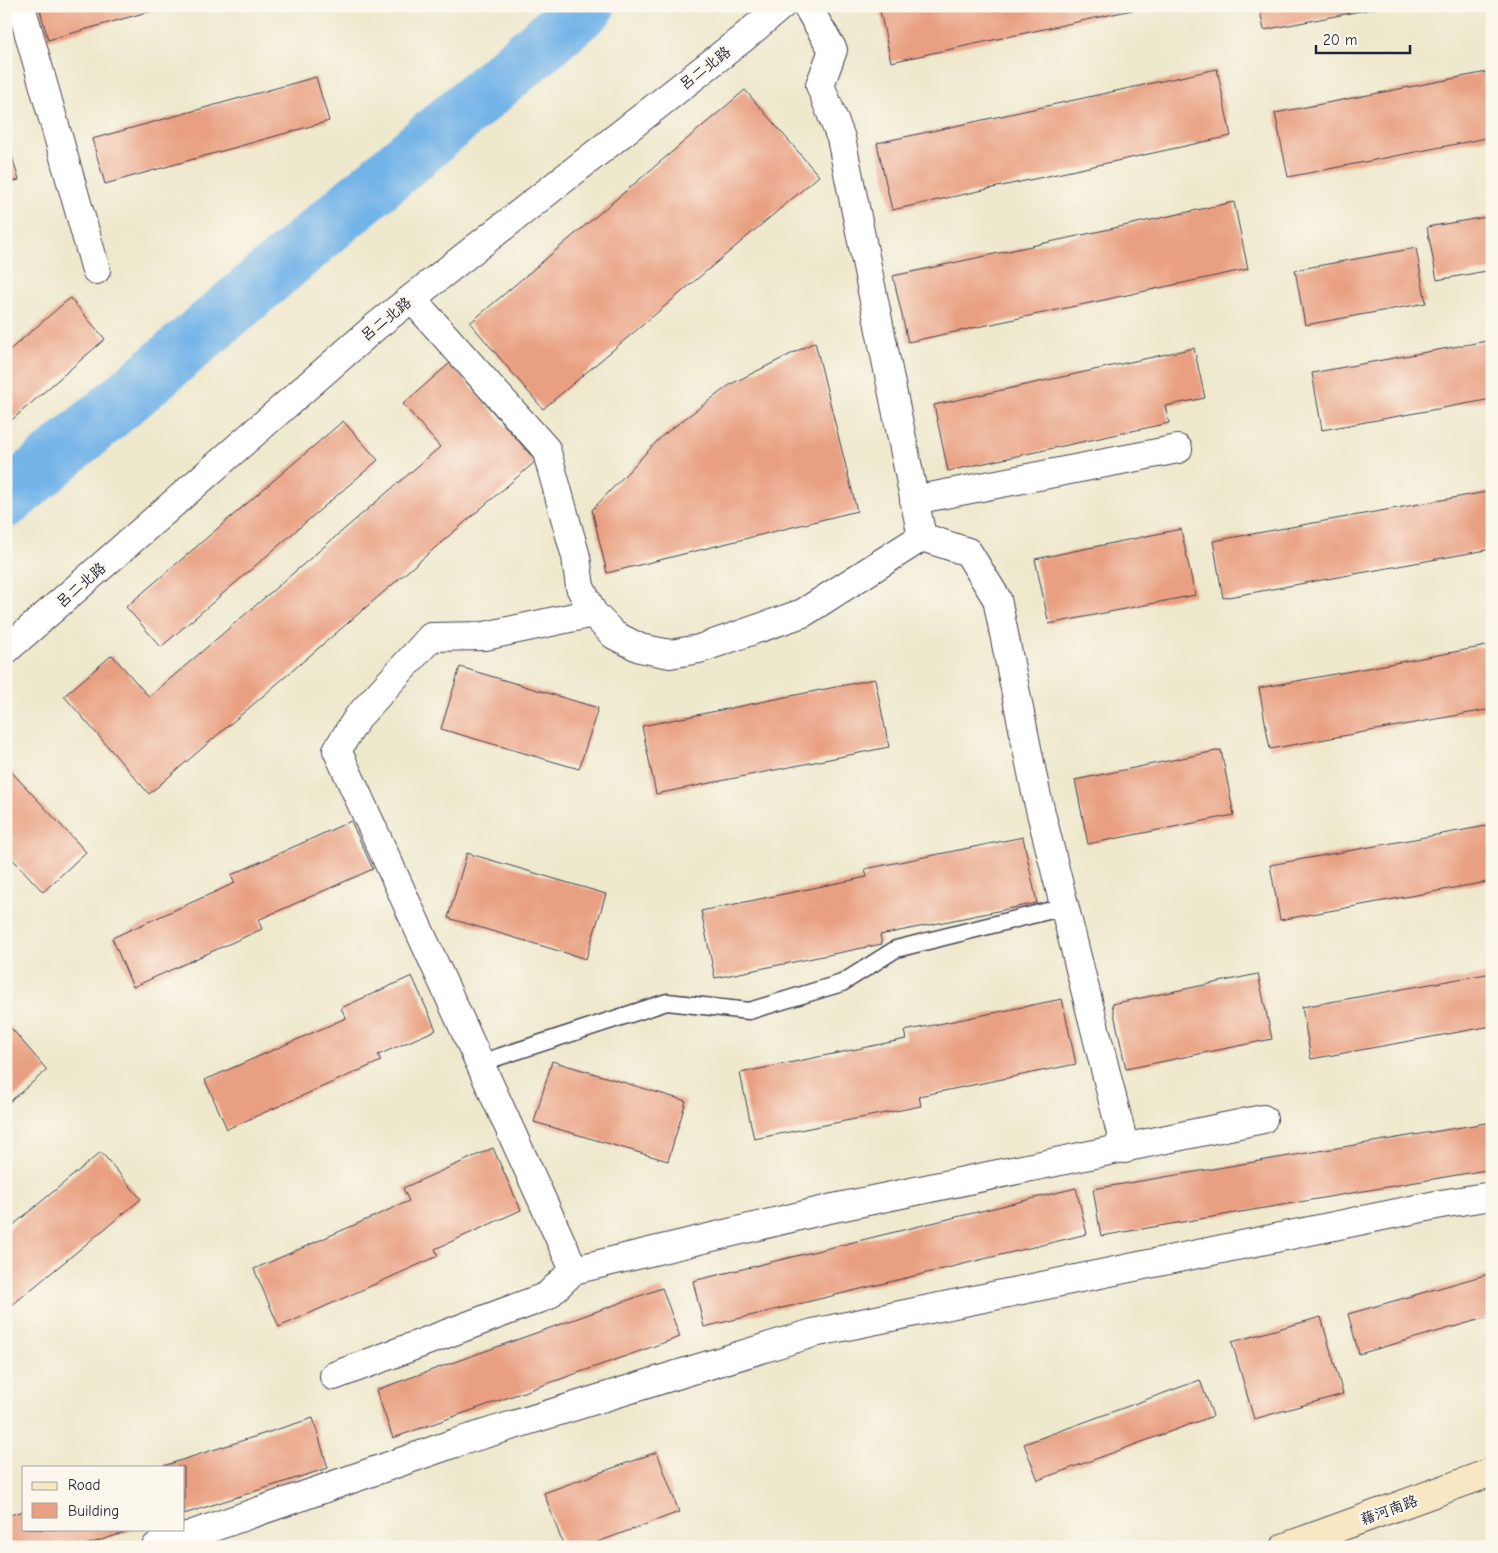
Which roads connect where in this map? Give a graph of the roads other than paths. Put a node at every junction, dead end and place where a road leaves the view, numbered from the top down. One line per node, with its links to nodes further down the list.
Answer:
1 (21, 6): 4 (street)
2 (781, 6): 5 (street, 吕二北路)
3 (807, 6): 7 (street)
4 (96, 270)
5 (412, 298): 9 (street); 10 (street, 吕二北路)
6 (1178, 449): 7 (street)
7 (914, 500): 8 (street)
8 (922, 538): 9 (street); 11 (street)
9 (593, 613): 12 (street)
10 (6, 650)
11 (1064, 907): 12 (lane); 14 (street)
12 (480, 1062): 16 (street)
13 (1263, 1119): 14 (street)
14 (1125, 1149): 16 (street)
15 (1492, 1196): 19 (street)
16 (574, 1270): 17 (street)
17 (334, 1376)
18 (1492, 1472): 20 (main road, 藉河南路)
19 (156, 1547)
20 (1285, 1547)

